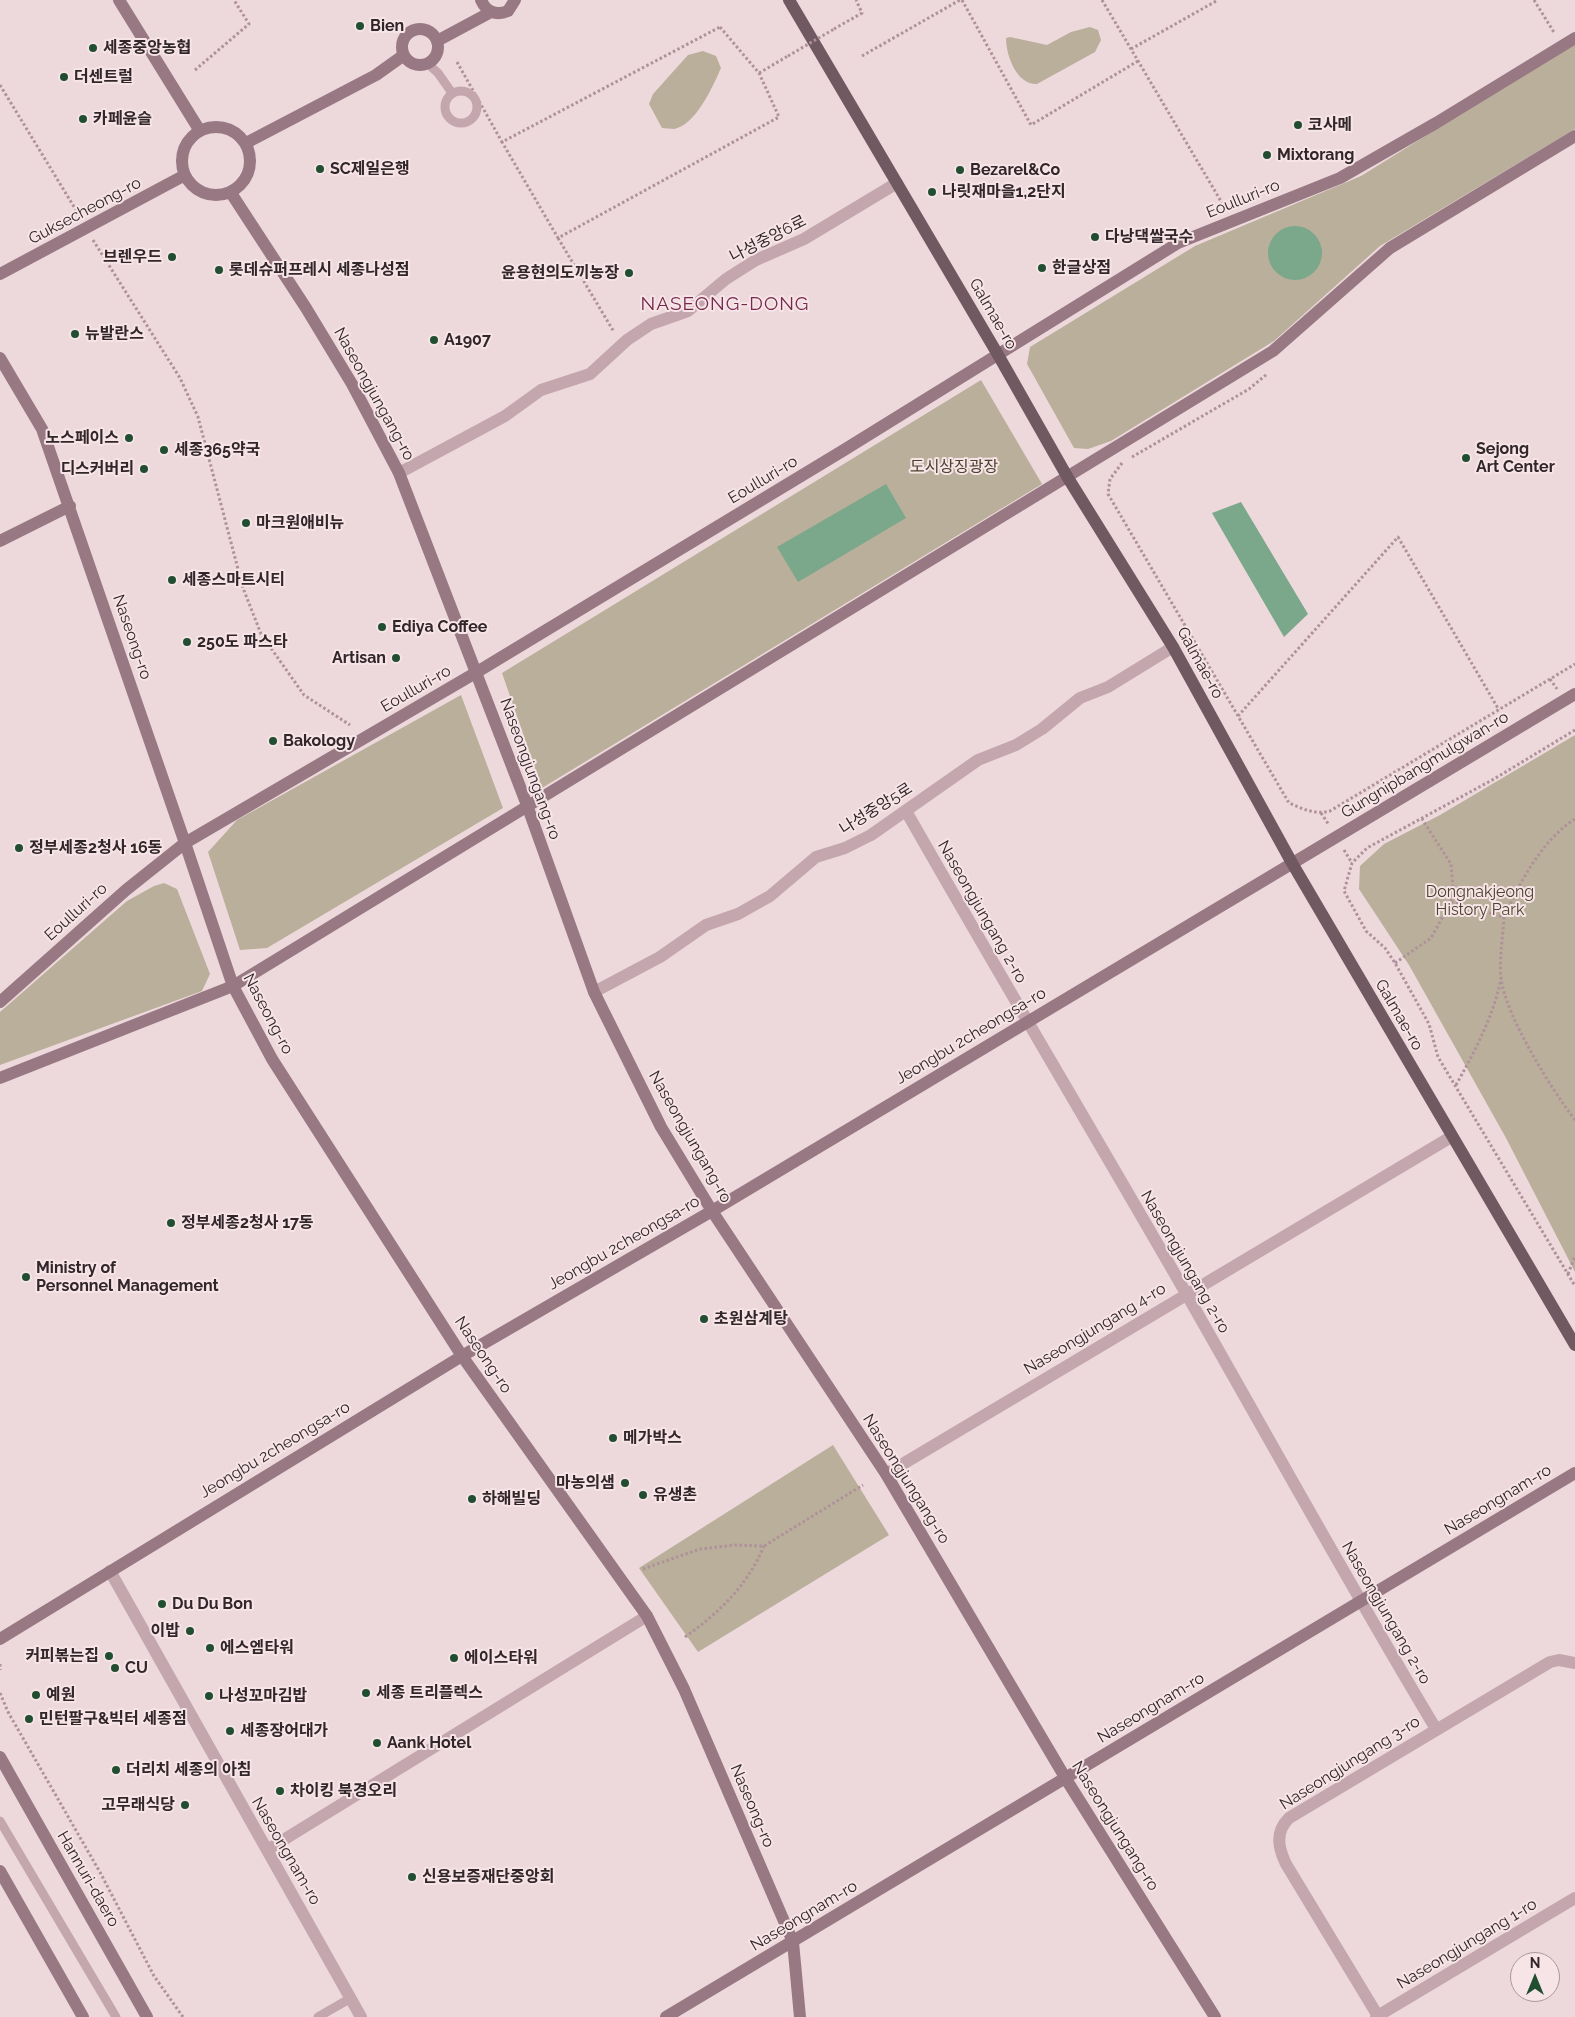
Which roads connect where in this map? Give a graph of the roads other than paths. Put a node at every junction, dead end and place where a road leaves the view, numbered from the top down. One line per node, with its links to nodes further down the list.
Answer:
1 (119, 0): 11 (street)
2 (481, 0): 5 (street)
3 (516, 0): 5 (street)
4 (790, 0): 15 (main road, Galmae-ro)
5 (490, 12): 7 (street)
6 (1575, 38): 18 (street, Eoulluri-ro)
7 (437, 41): 8 (street); 9 (street)
8 (404, 55): 9 (street); 13 (street)
9 (427, 63): 10 (lane)
10 (452, 93)
11 (200, 131): 13 (street); 14 (street)
12 (1575, 136): 21 (street)
13 (246, 143): 16 (street)
14 (185, 175): 16 (street); 17 (street, Guksecheong-ro)
15 (897, 183): 18 (main road, Galmae-ro); 20 (street, 나성중앙6로)
16 (231, 193): 20 (street, Naseongjungang-ro)
17 (0, 274)
18 (997, 353): 21 (main road, Galmae-ro); 25 (street, Eoulluri-ro)
19 (0, 358): 22 (street, Naseong-ro)
20 (399, 473): 25 (street, Naseongjungang-ro)
21 (1068, 478): 24 (main road, Galmae-ro); 27 (street)
22 (70, 506): 23 (street); 29 (street, Naseong-ro)
23 (0, 541)
24 (1173, 647): 28 (street, 나성중앙5로); 30 (main road, Galmae-ro)
25 (477, 672): 27 (street, Naseongjungang-ro); 29 (street, Eoulluri-ro)
26 (1575, 694): 30 (street, Gungnipbangmulgwan-ro)
27 (527, 805): 31 (street); 32 (street, Naseongjungang-ro)
28 (906, 811): 32 (street, 나성중앙5로); 34 (street, Naseongjungang 2-ro)
29 (185, 843): 31 (street, Naseong-ro); 33 (street, Eoulluri-ro)
30 (1292, 864): 34 (street, Jeongbu 2cheongsa-ro); 36 (main road, Galmae-ro)
31 (233, 986): 35 (street); 40 (street, Naseong-ro)
32 (594, 992): 37 (street, Naseongjungang-ro)
33 (0, 1002)
34 (1026, 1022): 37 (street, Jeongbu 2cheongsa-ro); 38 (street, Naseongjungang 2-ro)
35 (0, 1078)
36 (1452, 1137): 38 (street, Naseongjungang 4-ro); 39 (main road, Galmae-ro)
37 (712, 1211): 40 (street, Jeongbu 2cheongsa-ro); 42 (street, Naseongjungang-ro)
38 (1186, 1294): 42 (street, Naseongjungang 4-ro); 44 (street, Naseongjungang 2-ro)
39 (1575, 1345)
40 (462, 1356): 43 (street, Jeongbu 2cheongsa-ro); 45 (street, Naseong-ro)
41 (1575, 1473): 44 (street, Naseongnam-ro)
42 (886, 1474): 50 (street, Naseongjungang-ro)
43 (110, 1571): 46 (street, Jeongbu 2cheongsa-ro); 52 (street, Naseongnam-ro)
44 (1359, 1602): 48 (street, Naseongjungang 2-ro); 50 (street, Naseongnam-ro)
45 (647, 1616): 52 (street); 55 (street, Naseong-ro)
46 (0, 1640)
47 (1575, 1663): 48 (street, Naseongjungang 3-ro)
48 (1436, 1729): 57 (street, Naseongjungang 3-ro)
49 (0, 1757): 60 (street, Hannuri-daero)
50 (1066, 1778): 55 (street, Naseongnam-ro); 65 (street, Naseongjungang-ro)
51 (0, 1821): 59 (lane)
52 (266, 1850): 56 (street, Naseongnam-ro)
53 (0, 1871): 58 (street)
54 (1575, 1898): 57 (street, Naseongjungang 1-ro)
55 (793, 1942): 63 (street, Naseongnam-ro); 64 (street, Naseong-ro)
56 (351, 1998): 61 (lane); 62 (street, Naseongnam-ro)
57 (1377, 2016)
58 (83, 2017)
59 (116, 2017)
60 (147, 2017)
61 (318, 2017)
62 (361, 2017)
63 (666, 2017)
64 (800, 2017)
65 (1215, 2017)

